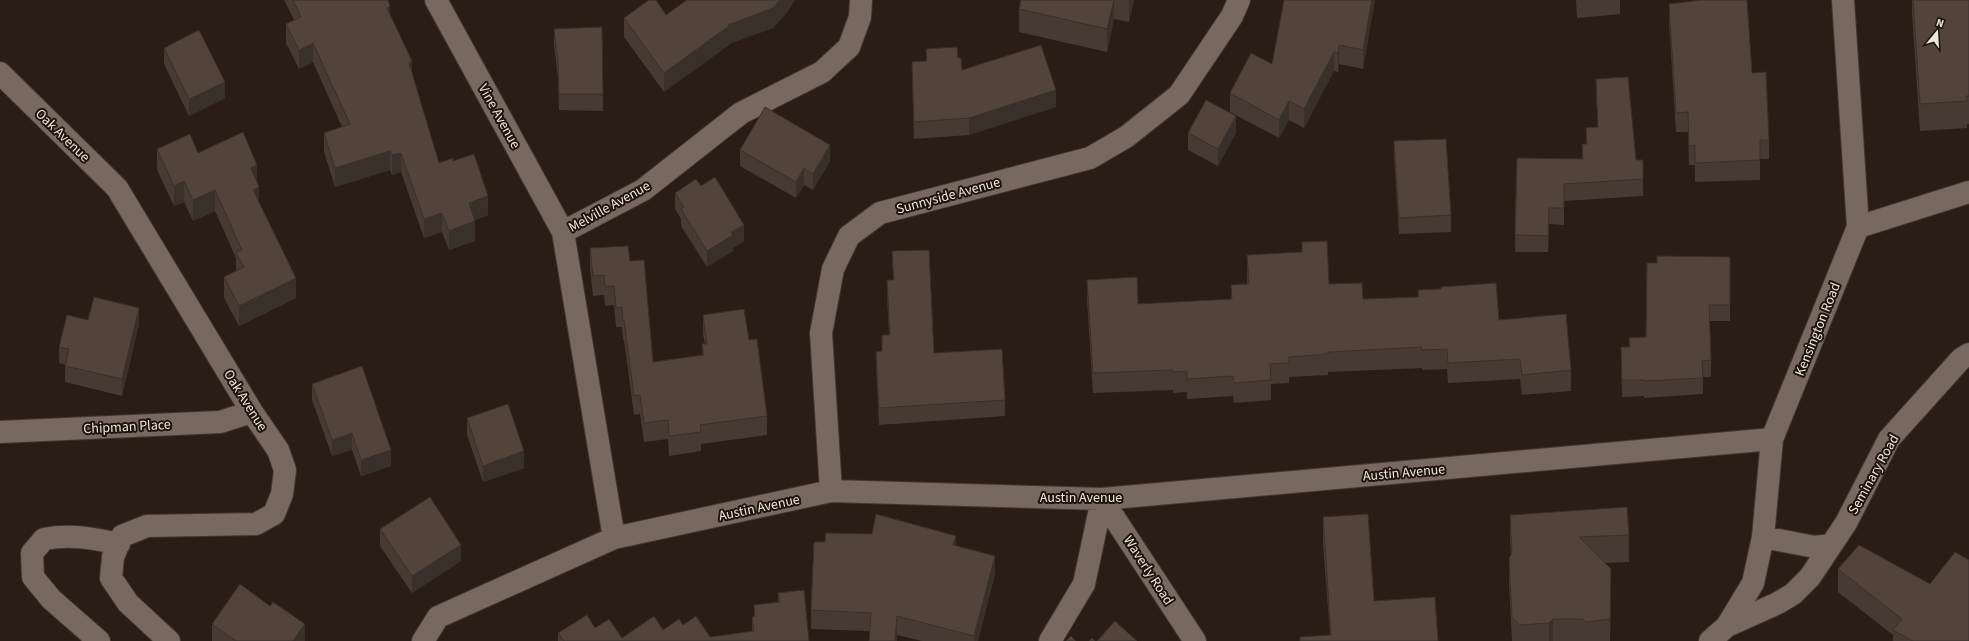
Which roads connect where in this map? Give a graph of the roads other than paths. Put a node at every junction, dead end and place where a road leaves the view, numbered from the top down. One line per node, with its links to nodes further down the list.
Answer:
1 (436, 0): 8 (street, Vine Avenue)
2 (861, 0): 8 (street, Melville Avenue)
3 (1239, 0): 13 (street, Sunnyside Avenue)
4 (1843, 0): 7 (street, Kensington Road)
5 (0, 73): 10 (street, Oak Avenue)
6 (1969, 192): 7 (street)
7 (1858, 227): 12 (street, Kensington Road)
8 (563, 232): 16 (street, Melville Avenue)
9 (1969, 354): 18 (street, Seminary Road)
10 (252, 412): 11 (street, Chipman Place); 17 (street, Oak Avenue)
11 (0, 432)
12 (1772, 439): 14 (street, Austin Avenue); 15 (street, Kensington Road)
13 (831, 491): 14 (street, Austin Avenue); 16 (street, Austin Avenue)
14 (1102, 499): 23 (street); 24 (street, Waverly Road)
15 (1763, 537): 18 (street); 19 (street, Kensington Road)
16 (614, 538): 22 (street, Austin Avenue)
17 (119, 544): 20 (street); 21 (street, Oak Avenue)
18 (1831, 545): 19 (street, Seminary Road)
19 (1727, 626): 25 (street, Kensington Road)
20 (98, 641)
21 (169, 641)
22 (423, 641)
23 (1050, 641)
24 (1195, 641)
25 (1710, 641)

